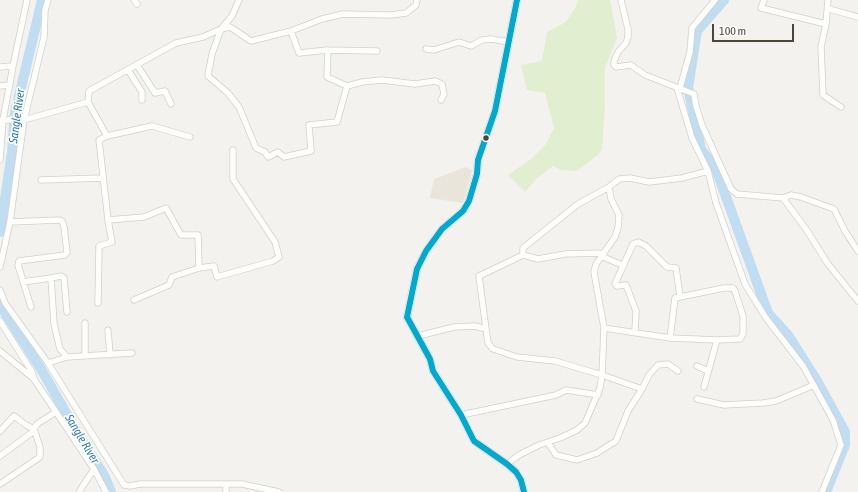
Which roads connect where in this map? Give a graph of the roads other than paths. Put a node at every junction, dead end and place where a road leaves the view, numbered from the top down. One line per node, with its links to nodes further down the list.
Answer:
1 (28, 0): 20 (street)
2 (48, 0): 33 (street)
3 (239, 0): 13 (street)
4 (417, 0): 14 (street)
5 (517, 0): 15 (street)
6 (621, 0): 26 (street)
7 (714, 0): 26 (street)
8 (764, 0): 12 (street)
9 (828, 0): 10 (street)
10 (829, 9): 11 (street); 12 (street)
11 (858, 17)
12 (826, 24): 31 (street)
13 (221, 29): 14 (street); 19 (street); 25 (street)
14 (290, 31): 17 (street)
15 (509, 42): 16 (street); 66 (street)
16 (426, 49)
17 (328, 50): 18 (street); 25 (street)
18 (377, 51)
19 (137, 65): 22 (street); 30 (street)
20 (13, 66): 21 (street); 23 (street)
21 (0, 67)
22 (128, 70): 27 (street); 29 (street)
23 (10, 85): 24 (street); 32 (street)
24 (0, 86)
25 (347, 86): 28 (street)
26 (678, 88): 38 (street); 42 (street)
27 (142, 100)
28 (441, 100)
29 (88, 102): 33 (street); 34 (street)
30 (171, 104)
31 (841, 107)
32 (4, 120): 33 (street); 37 (street)
33 (22, 120): 44 (street)
34 (107, 136): 35 (street); 39 (street)
35 (190, 137)
36 (233, 150): 50 (street)
37 (0, 160)
38 (708, 171): 41 (street); 80 (street)
39 (102, 178): 40 (street); 43 (street)
40 (41, 180)
41 (609, 187): 46 (street); 47 (street)
42 (783, 198): 45 (street); 56 (street)
43 (108, 220): 50 (street); 57 (street)
44 (10, 222): 49 (street); 52 (street)
45 (858, 251)
46 (522, 255): 47 (street); 63 (street)
47 (603, 255): 48 (street); 62 (street)
48 (622, 265): 54 (street); 65 (street)
49 (0, 267)
50 (199, 268): 55 (street)
51 (51, 278): 52 (street); 59 (street); 73 (street)
52 (23, 282): 58 (street)
53 (0, 290): 74 (street)
54 (680, 296): 67 (street); 68 (street)
55 (134, 300)
56 (858, 301)
57 (98, 303)
58 (30, 307)
59 (67, 312)
60 (0, 321): 79 (street)
61 (85, 324): 72 (street)
62 (604, 328): 65 (street); 78 (street)
63 (486, 329): 66 (street); 78 (street)
64 (108, 330): 71 (street)
65 (635, 331): 67 (street)
66 (418, 336): 86 (street)
67 (670, 338): 68 (street)
68 (717, 340): 77 (street)
69 (0, 351): 79 (street)
70 (132, 353): 71 (street)
71 (110, 355): 72 (street)
72 (85, 356): 73 (street)
73 (67, 357): 74 (street)
74 (48, 363): 94 (street)
75 (697, 366): 77 (street)
76 (678, 371): 82 (street)
77 (708, 371): 81 (street)
78 (602, 375): 82 (street); 83 (street)
79 (34, 379): 85 (street)
80 (814, 385): 84 (street); 100 (street)
81 (704, 387)
82 (642, 389): 89 (street)
83 (598, 395): 86 (street); 89 (street)
84 (697, 399)
85 (56, 412): 88 (street); 92 (street)
86 (461, 415): 91 (street)
87 (1, 429): 88 (street)
88 (34, 430): 90 (street); 93 (street)
89 (548, 443): 91 (street)
90 (0, 456)
91 (507, 464): 99 (street)
92 (94, 469): 95 (street); 96 (street)
93 (0, 484)
94 (226, 484): 97 (street); 98 (street)
95 (79, 492)
96 (106, 492)
97 (226, 492)
98 (279, 492)
99 (524, 492)
100 (822, 492)

